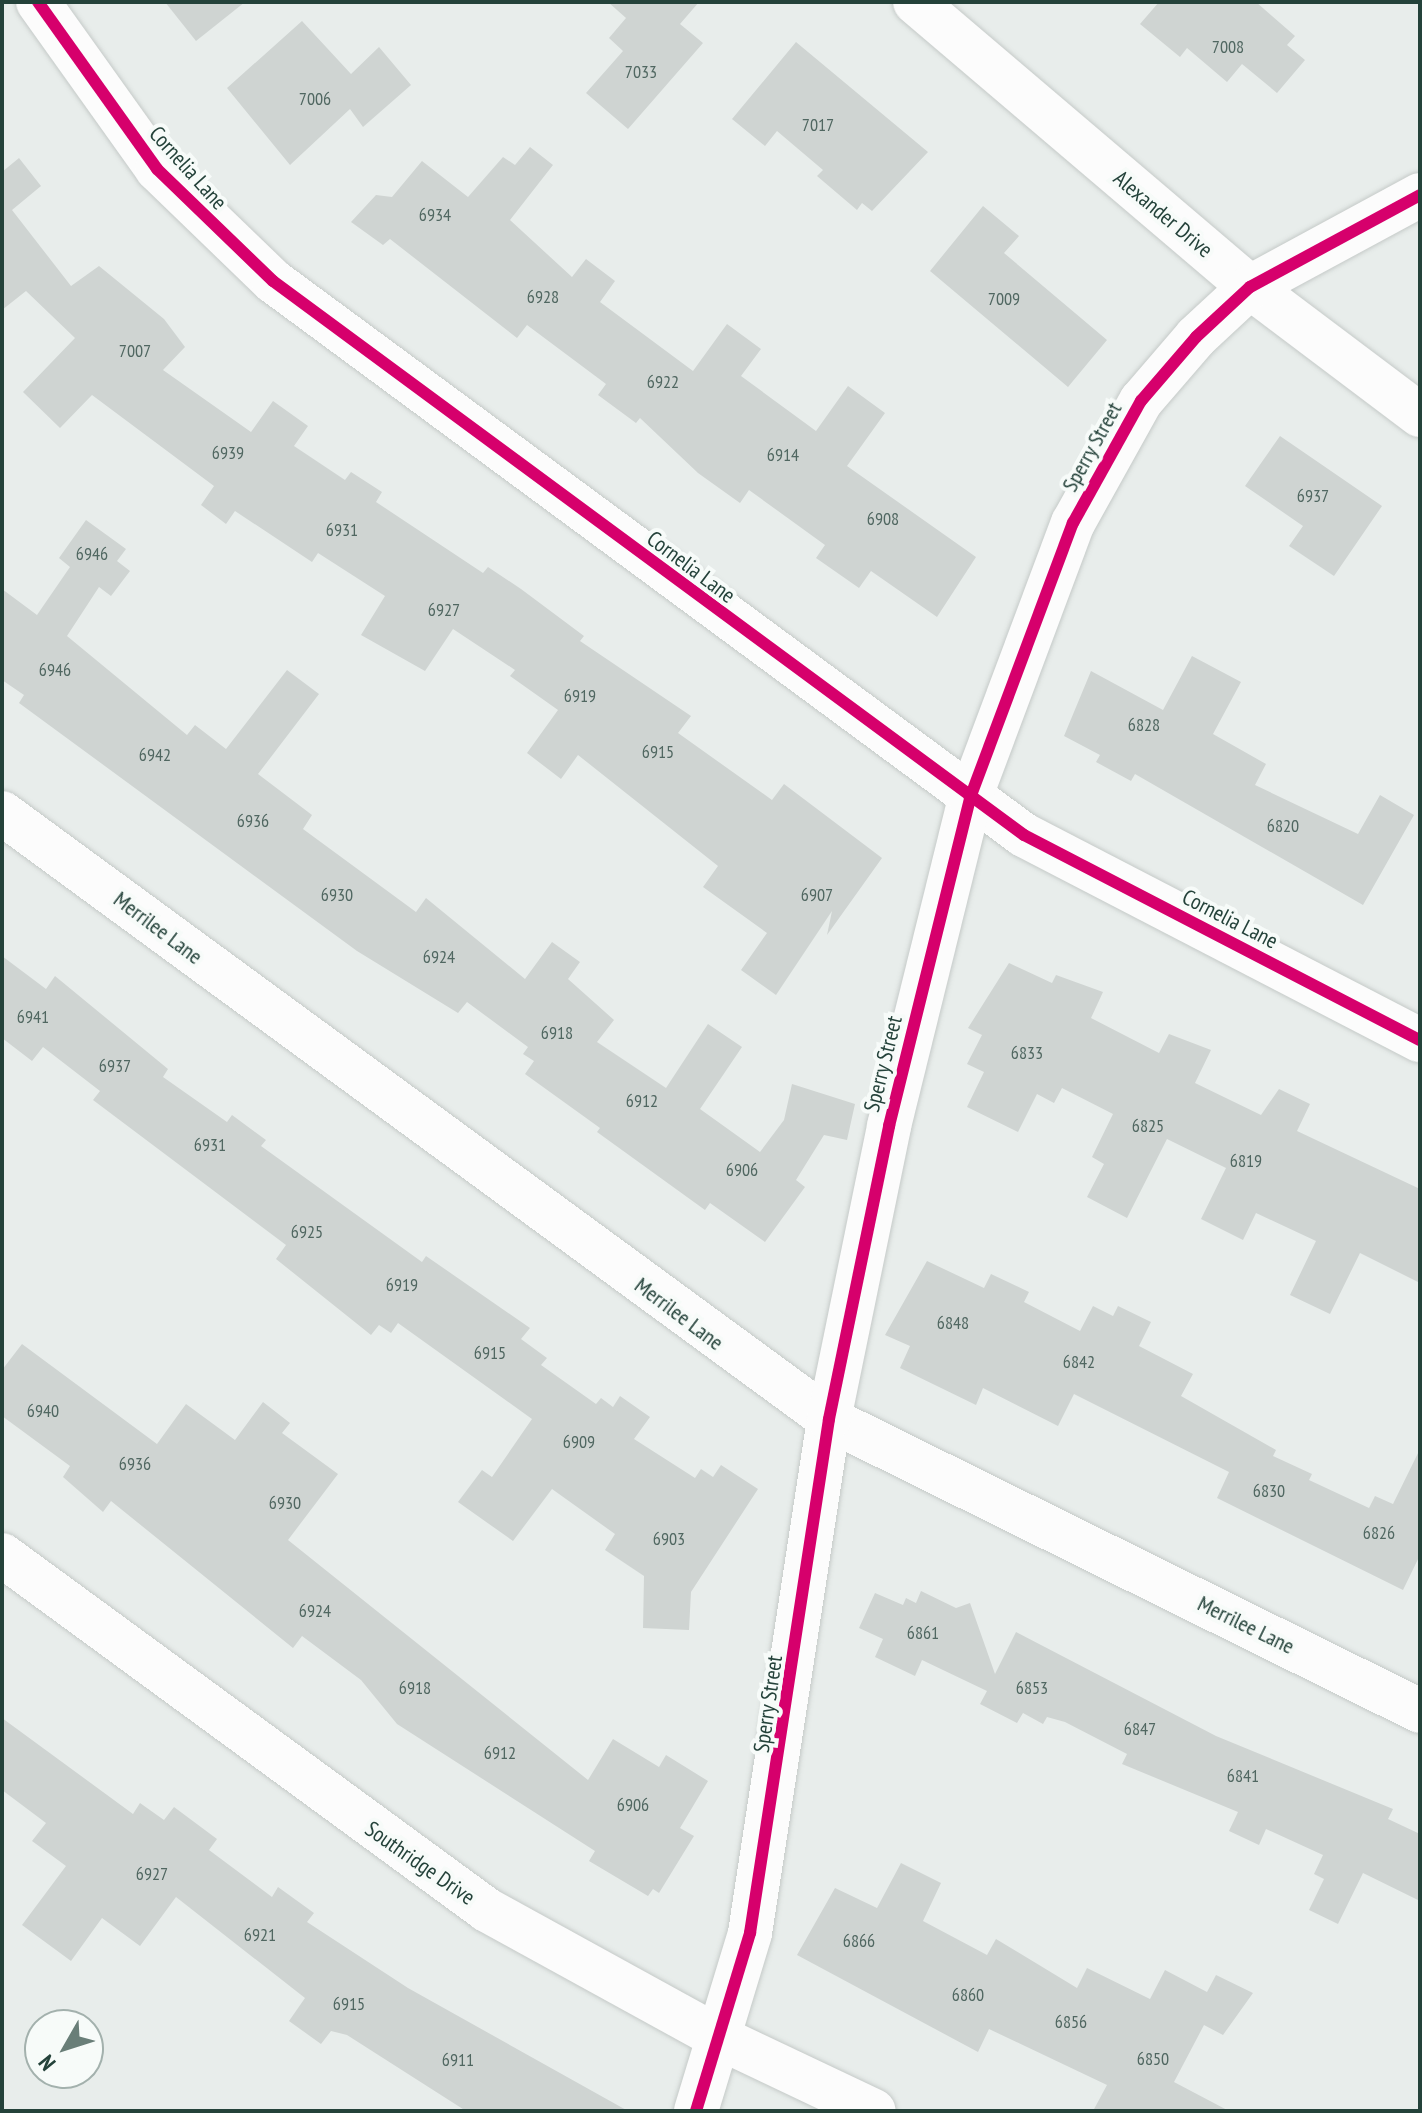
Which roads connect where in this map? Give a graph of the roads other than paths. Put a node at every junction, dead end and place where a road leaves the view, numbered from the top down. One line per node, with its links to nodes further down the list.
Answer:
1 (38, 2): 6 (street, Cornelia Lane)
2 (915, 2): 4 (street, Alexander Drive)
3 (1420, 195): 4 (street, Sperry Street)
4 (1250, 287): 5 (street, Alexander Drive); 6 (street, Sperry Street)
5 (1420, 415)
6 (970, 798): 8 (street, Cornelia Lane); 9 (street, Sperry Street)
7 (2, 813): 9 (street, Merrilee Lane)
8 (1420, 1040)
9 (829, 1419): 11 (street, Merrilee Lane); 12 (street, Sperry Street)
10 (2, 1555): 12 (street, Southridge Drive)
11 (1420, 1711)
12 (720, 2038): 13 (street, Sperry Street); 14 (street, Southridge Drive)
13 (696, 2111)
14 (874, 2111)

